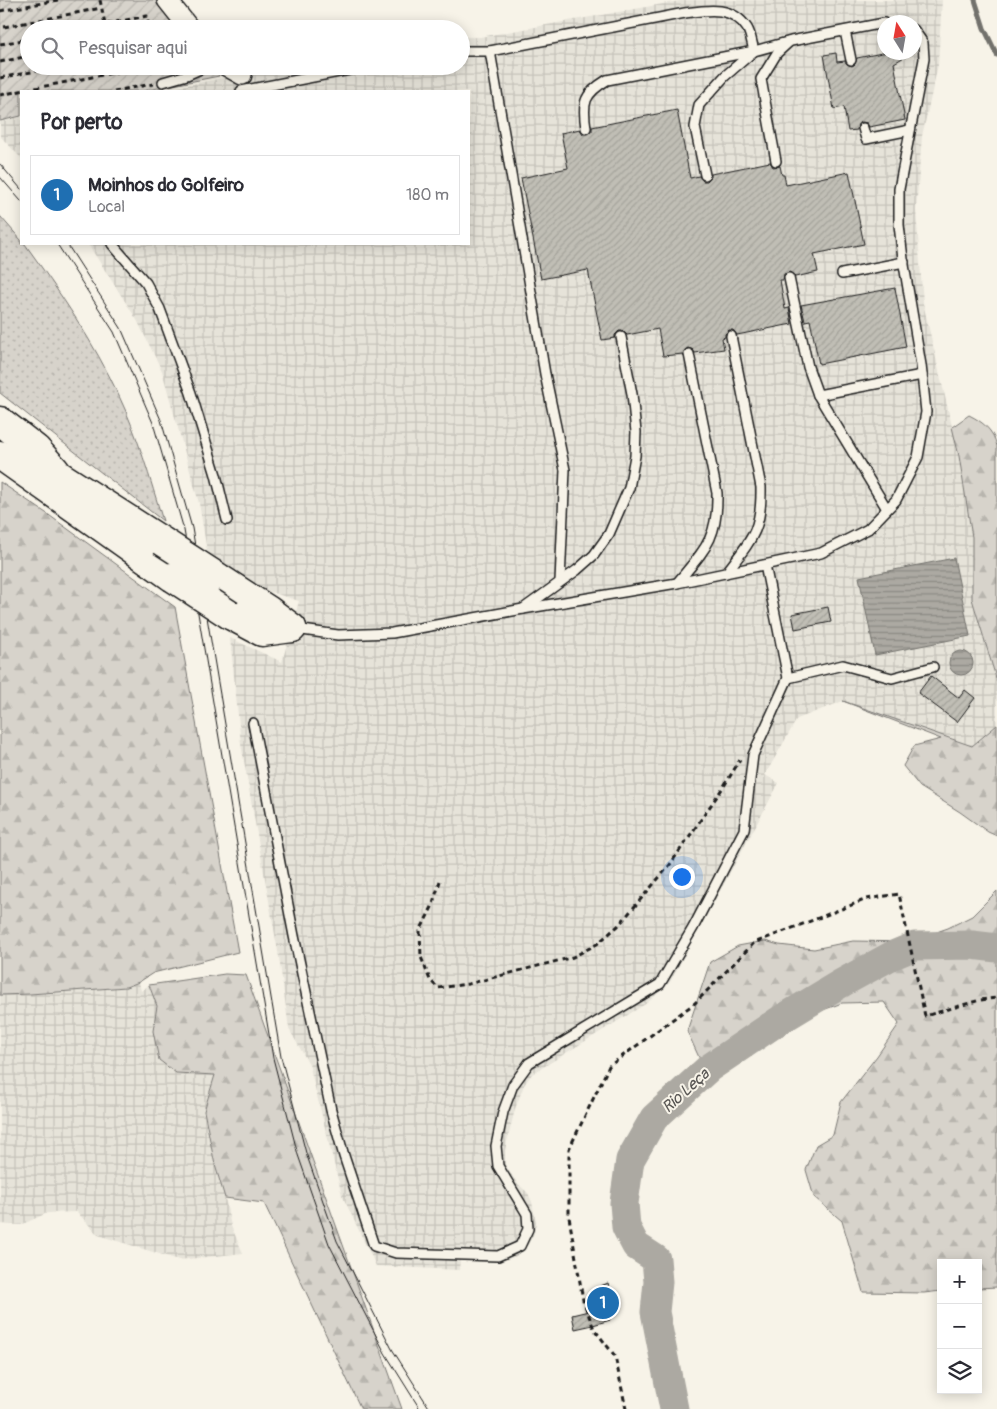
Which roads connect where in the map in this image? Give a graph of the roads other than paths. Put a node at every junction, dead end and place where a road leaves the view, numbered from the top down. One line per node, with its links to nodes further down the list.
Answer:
1 (167, 0): 2 (street)
2 (183, 20)
3 (877, 25): 4 (lane)
4 (845, 31): 5 (lane); 10 (lane)
5 (791, 41): 9 (lane); 18 (lane)
6 (922, 42): 17 (lane)
7 (470, 51): 8 (lane)
8 (490, 51): 9 (lane); 38 (lane)
9 (754, 51): 15 (lane); 19 (lane)
10 (850, 60)
11 (187, 75): 14 (lane)
12 (291, 75): 13 (lane)
13 (238, 81)
14 (163, 82)
15 (586, 128)
16 (863, 128): 17 (lane)
17 (910, 130): 21 (lane)
18 (776, 161)
19 (705, 175)
20 (113, 245): 35 (lane)
21 (904, 262): 22 (lane); 27 (lane)
22 (842, 274)
23 (788, 278): 28 (lane)
24 (731, 336): 37 (lane)
25 (621, 337): 38 (lane)
26 (689, 354): 39 (lane)
27 (922, 375): 28 (lane); 34 (lane)
28 (818, 396): 34 (lane)
29 (0, 421): 33 (highway)
30 (0, 437): 33 (highway)
31 (0, 454): 33 (highway)
32 (0, 465): 33 (highway)
33 (51, 481): 41 (highway, bridge); 41 (highway, bridge)
34 (887, 509): 36 (lane)
35 (227, 520)
36 (765, 566): 37 (lane); 43 (lane)
37 (726, 572): 39 (lane)
38 (560, 581): 40 (lane)
39 (677, 582): 40 (lane)
40 (523, 609): 41 (lane)
41 (292, 628)
42 (933, 667): 43 (lane)
43 (788, 678): 44 (lane)
44 (253, 723)

